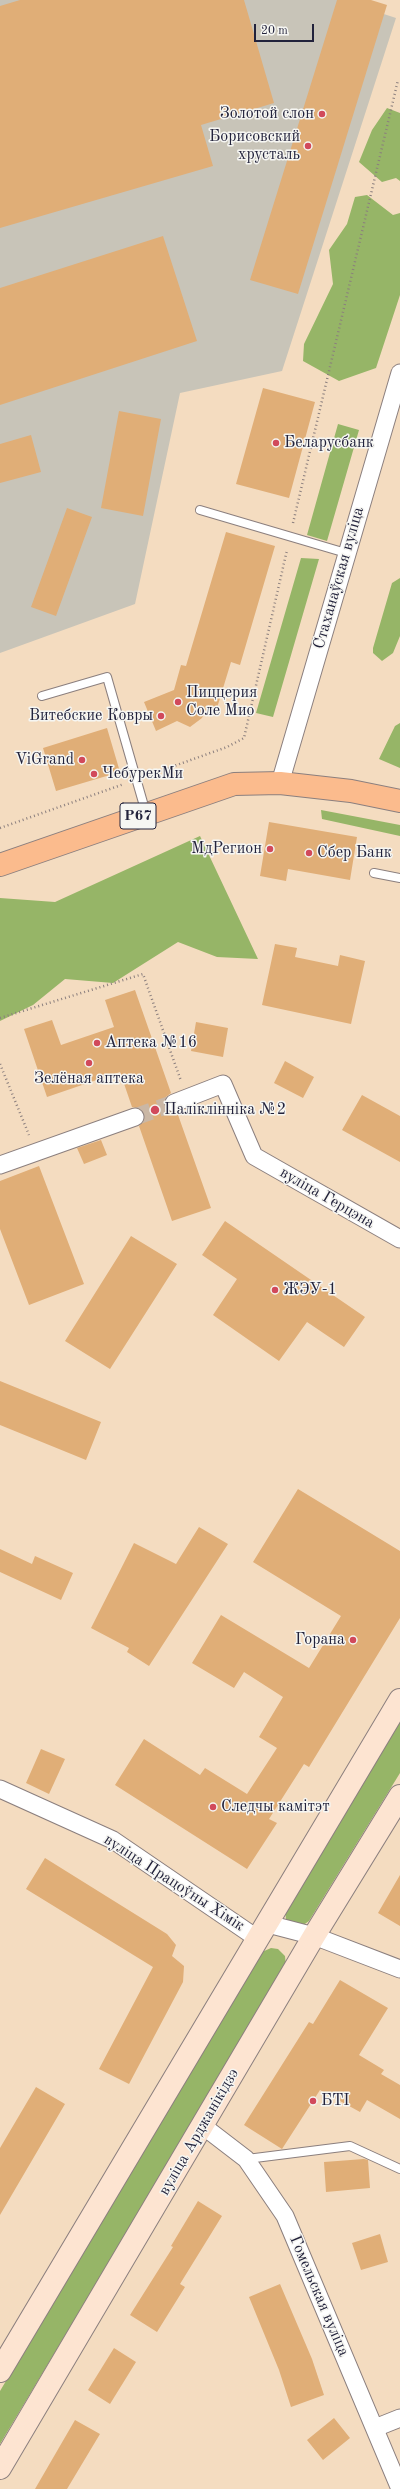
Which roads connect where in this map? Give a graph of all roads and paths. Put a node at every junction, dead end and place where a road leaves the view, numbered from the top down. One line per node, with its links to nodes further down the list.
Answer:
1 (400, 373): 3 (street, Стаханаўская вуліца)
2 (200, 510): 3 (lane)
3 (346, 553): 5 (street, Стаханаўская вуліца)
4 (42, 696): 7 (lane)
5 (280, 783): 6 (main road, Р67); 7 (main road, Р67)
6 (400, 802)
7 (146, 814): 8 (main road, Р67)
8 (0, 865)
9 (374, 873): 10 (lane)
10 (400, 878)
11 (0, 1018): 13 (path)
12 (0, 1064): 15 (path)
13 (181, 1100): 17 (street, вуліца Герцэна)
14 (135, 1117): 15 (street)
15 (36, 1152): 16 (street)
16 (0, 1165)
17 (400, 1239)
18 (400, 1700): 21 (main road)
19 (0, 1789): 21 (street, вуліца Працоўны Хімік)
20 (400, 1796): 22 (main road, вуліца Арджанікідзэ)
21 (263, 1931): 22 (street, вуліца Працоўны Хімік); 27 (main road)
22 (314, 1936): 23 (street, вуліца Працоўны Хімік); 24 (main road, вуліца Арджанікідзэ)
23 (400, 1969)
24 (203, 2126): 25 (street, Гомельская вуліца); 30 (main road, вуліца Арджанікідзэ)
25 (246, 2160): 26 (lane); 29 (street, Гомельская вуліца)
26 (400, 2169)
27 (0, 2371)
28 (400, 2418): 29 (street)
29 (375, 2428): 31 (street, Гомельская вуліца)
30 (0, 2468)
31 (400, 2489)

